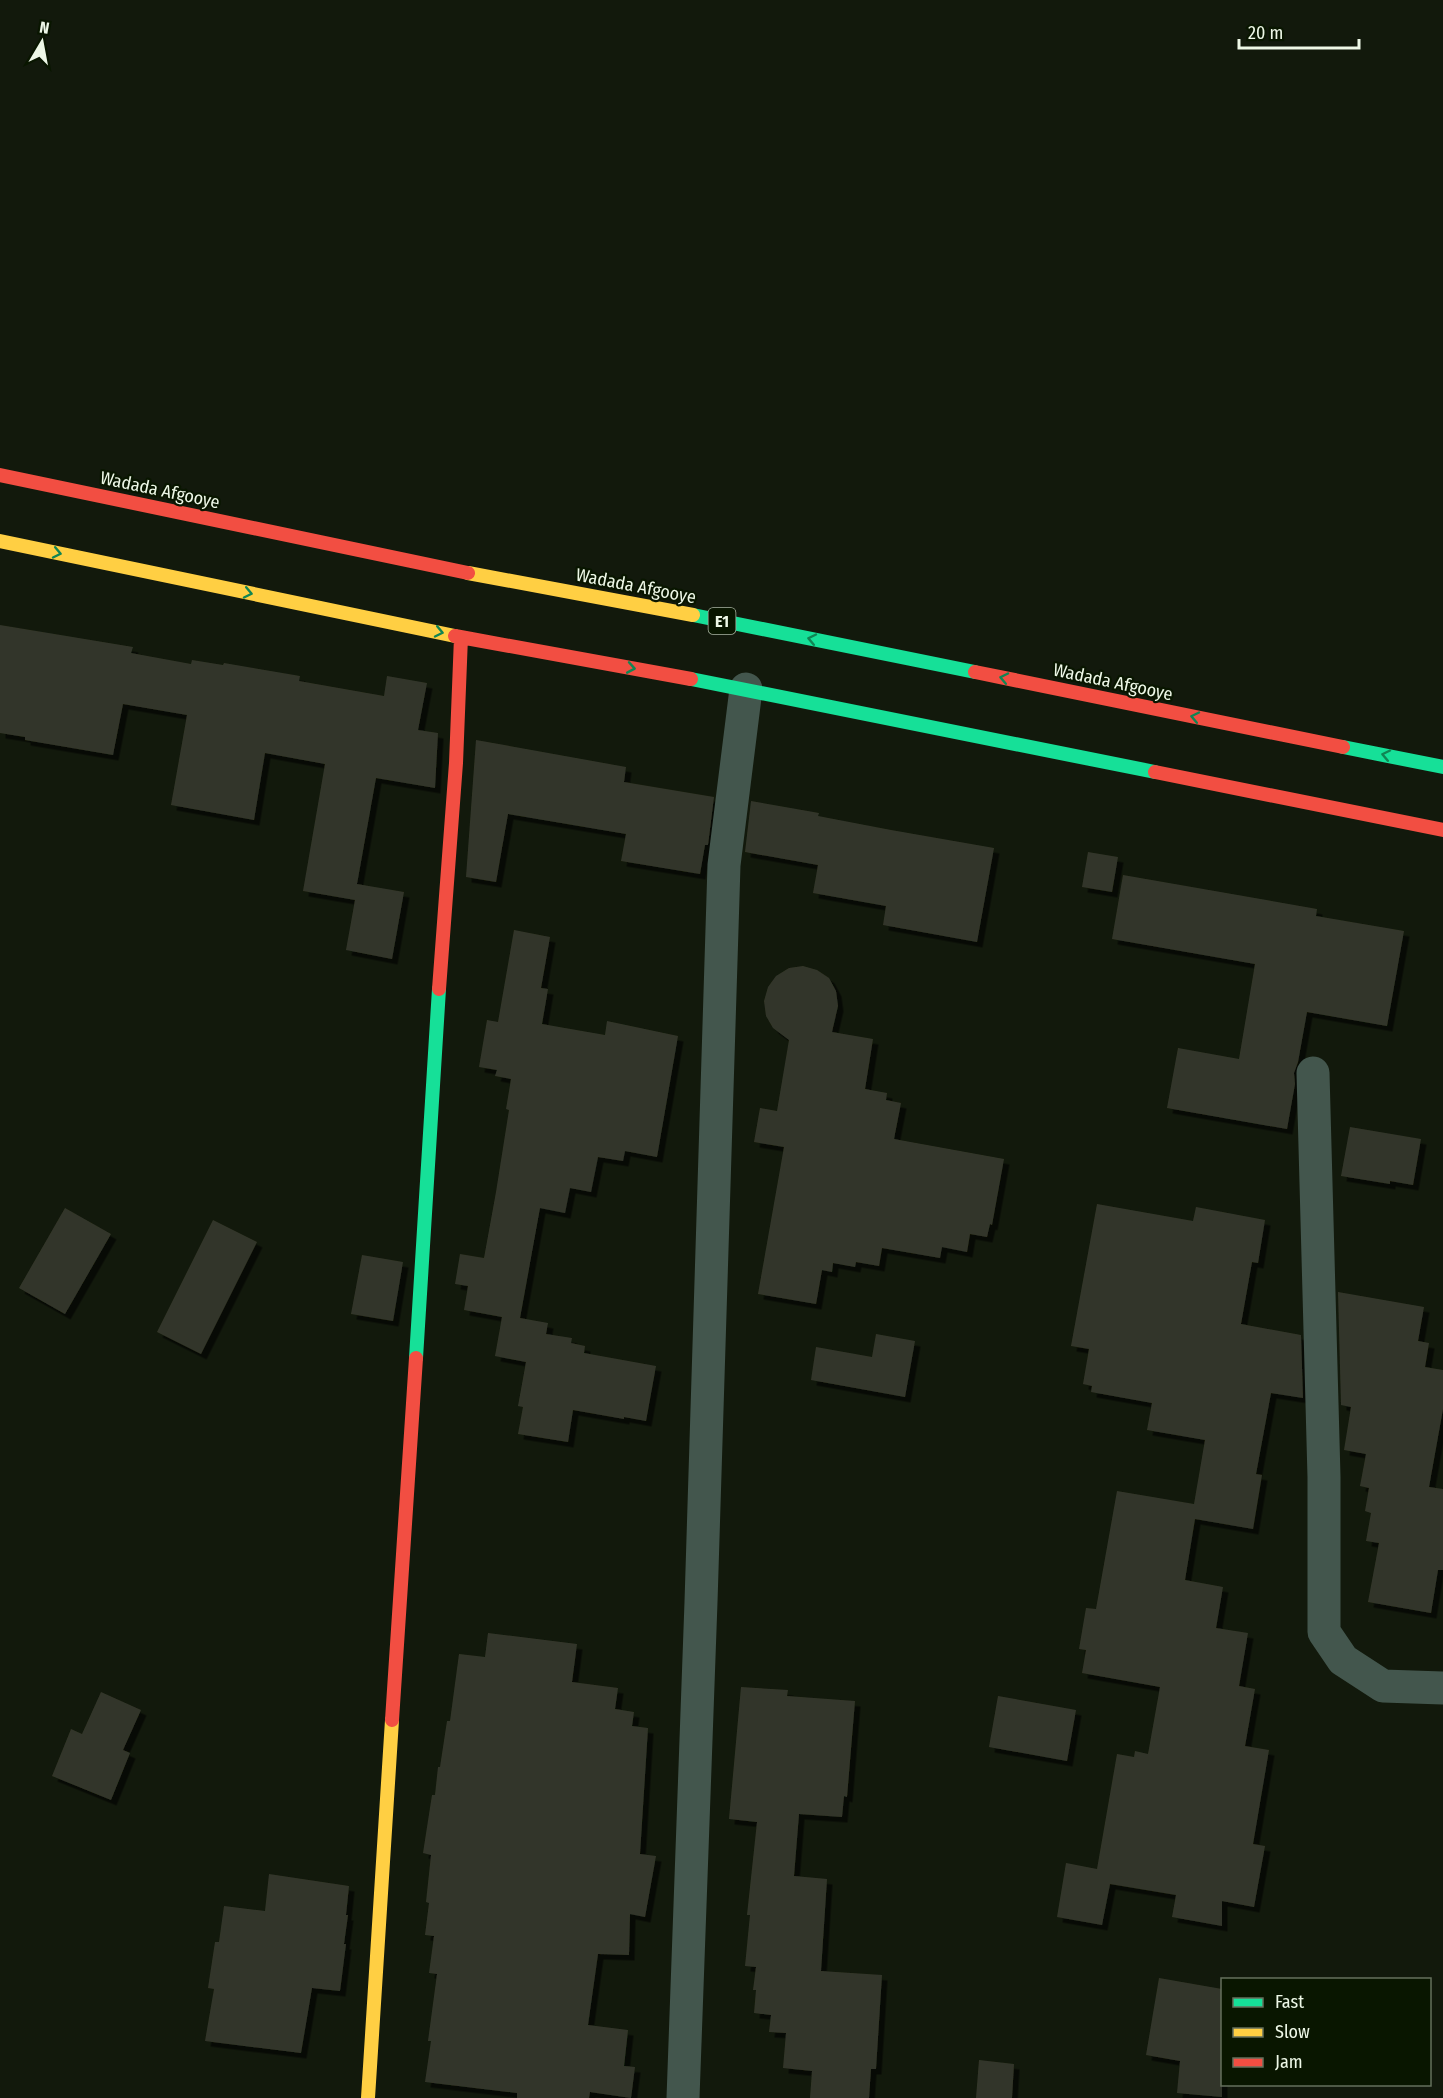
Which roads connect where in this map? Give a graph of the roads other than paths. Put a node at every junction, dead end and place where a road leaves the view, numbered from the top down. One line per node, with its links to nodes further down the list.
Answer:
1 (0, 476): 5 (main road, Wadada Afgooye / E1, one-way to 1)
2 (0, 541): 3 (main road, one-way to 3)
3 (461, 637): 4 (main road, one-way to 4); 9 (main road)
4 (746, 689): 6 (main road); 10 (street)
5 (1443, 767)
6 (1443, 830)
7 (1313, 1072): 8 (street)
8 (1443, 1688)
9 (368, 2098)
10 (683, 2098)

